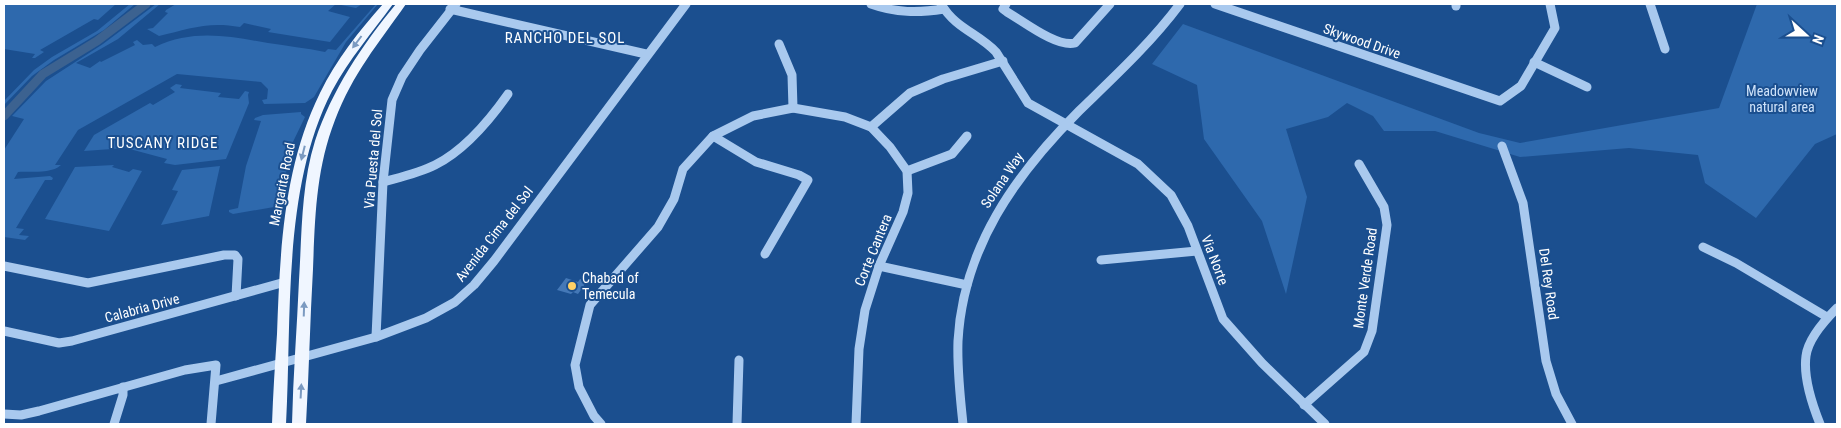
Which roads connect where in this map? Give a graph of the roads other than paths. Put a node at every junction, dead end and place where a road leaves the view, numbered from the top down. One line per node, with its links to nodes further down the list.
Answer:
1 (388, 4): 35 (main road, Margarita Road, one-way to 35)
2 (401, 4): 42 (main road, Margarita Road, one-way to 2)
3 (686, 4): 15 (street, Avenida Cima del Sol)
4 (870, 4): 12 (street)
5 (1006, 4): 6 (street)
6 (1110, 4)
7 (1180, 4): 21 (street, Solana Way)
8 (1215, 4): 17 (street, Skywood Drive)
9 (1550, 4): 17 (street)
10 (1650, 4): 14 (street)
11 (453, 6): 15 (street); 28 (street, Via Puesta del Sol)
12 (942, 6): 16 (street, Via Norte)
13 (779, 44): 20 (street)
14 (1665, 49)
15 (646, 54): 41 (street, Avenida Cima del Sol)
16 (1003, 61): 21 (street, Via Norte); 22 (street)
17 (1534, 62): 18 (street)
18 (1587, 87)
19 (508, 94): 28 (street)
20 (793, 108): 22 (street); 23 (street)
21 (1065, 125): 30 (street, Via Norte); 36 (street, Solana Way)
22 (871, 127): 27 (street)
23 (713, 136): 31 (street); 53 (street)
24 (968, 136): 27 (street)
25 (1502, 146): 58 (street, Del Rey Road)
26 (1359, 164): 47 (street, Monte Verde Road)
27 (907, 171): 34 (street, Corte Cantera)
28 (383, 182): 41 (street, Via Puesta del Sol)
29 (1703, 247): 39 (street)
30 (1197, 251): 32 (street); 47 (street, Via Norte)
31 (765, 254)
32 (1100, 260)
33 (4, 266): 37 (street)
34 (880, 266): 36 (street); 55 (street, Corte Cantera)
35 (285, 282): 37 (street, Calabria Drive); 44 (main road, Margarita Road)
36 (967, 285): 56 (street, Solana Way)
37 (236, 296): 40 (street, Calabria Drive)
38 (1837, 308): 39 (street)
39 (1827, 316): 59 (street)
40 (4, 331)
41 (376, 337): 42 (street, Avenida Cima del Sol)
42 (302, 358): 44 (street, Avenida Cima del Sol); 52 (main road, Margarita Road, one-way to 42)
43 (739, 360): 54 (street)
44 (282, 363): 45 (street, Avenida Cima del Sol); 51 (main road, Margarita Road)
45 (216, 381): 46 (street); 50 (street)
46 (123, 387): 48 (street); 49 (street)
47 (1304, 405): 57 (street, Via Norte)
48 (4, 414)
49 (114, 424)
50 (210, 424)
51 (279, 424)
52 (299, 424)
53 (601, 424)
54 (737, 424)
55 (856, 424)
56 (963, 424)
57 (1325, 424)
58 (1572, 424)
59 (1820, 424)

